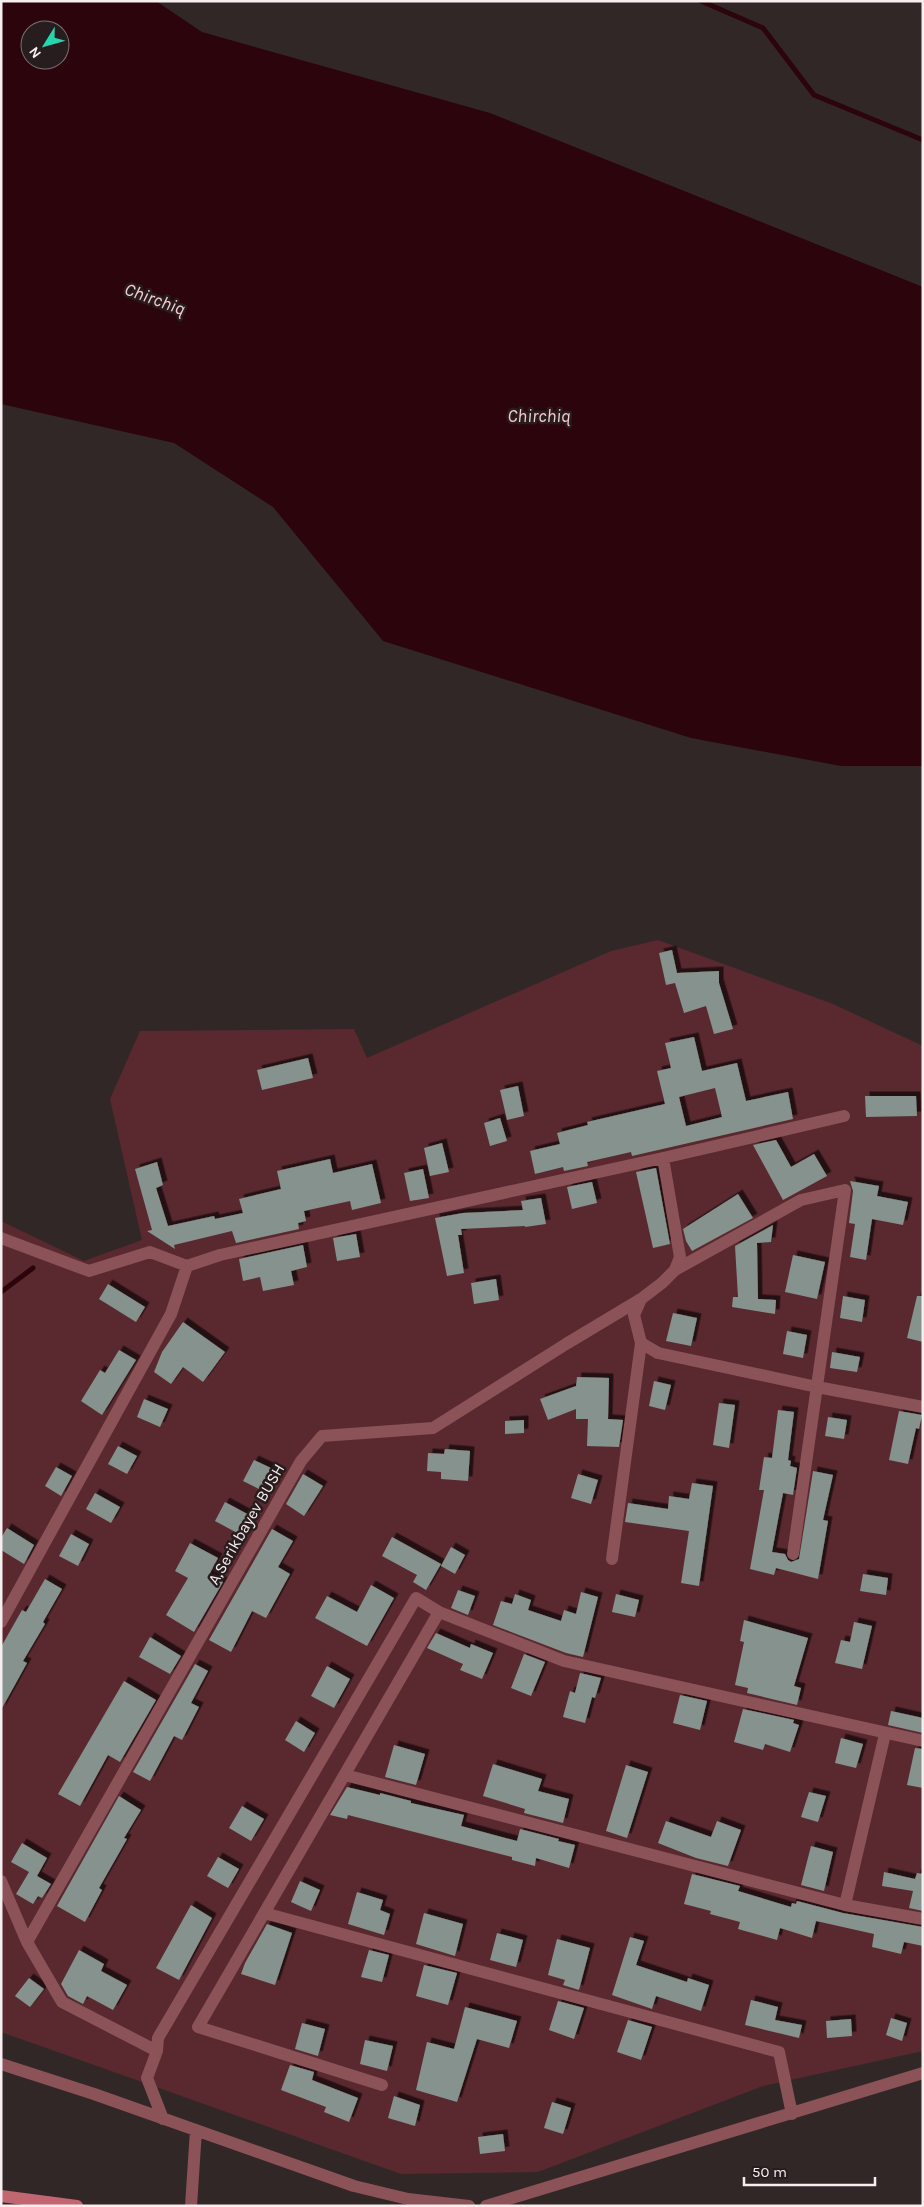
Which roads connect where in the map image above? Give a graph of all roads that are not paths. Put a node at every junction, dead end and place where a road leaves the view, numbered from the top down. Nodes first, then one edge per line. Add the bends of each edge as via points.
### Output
1 (844, 1116) dead end
2 (663, 1158) junction
3 (1, 1238) edge
4 (187, 1266) junction
5 (675, 1270) junction
6 (641, 1299) junction
7 (641, 1343) junction
8 (817, 1387) junction
9 (923, 1407) edge
10 (793, 1554) dead end
11 (612, 1559) dead end
12 (439, 1612) junction
13 (1, 1622) edge
14 (885, 1734) junction
15 (923, 1741) edge
16 (345, 1775) junction
17 (1, 1881) edge
18 (845, 1905) junction
19 (264, 1913) junction
20 (923, 1919) edge
21 (27, 1942) junction
22 (157, 2051) junction
23 (1, 2064) edge
24 (923, 2073) edge
25 (382, 2085) dead end
26 (792, 2114) junction
27 (163, 2119) junction
28 (196, 2130) junction
29 (1, 2196) edge
30 (77, 2206) edge
31 (191, 2206) edge
32 (469, 2206) edge
33 (486, 2206) edge

1 - 2 street
2 - 4 street via 220,1255
2 - 5 street via 680,1257
3 - 4 street via 89,1271 150,1252
4 - 13 street via 171,1314
5 - 6 street, A,Serikbayev BUSH
5 - 8 street, A,Serikbayev BUSH via 801,1200 845,1190
6 - 7 street via 634,1315
6 - 21 street, A,Serikbayev BUSH via 433,1428 322,1436 300,1461
7 - 8 street via 658,1353
7 - 11 street
8 - 9 street
8 - 10 street
12 - 14 street via 564,1661
12 - 16 street
12 - 22 street via 416,1598 158,2038
14 - 15 street
14 - 18 street
16 - 18 street
16 - 19 street
17 - 21 street
18 - 20 street
19 - 25 street via 198,2027
19 - 26 street via 779,2052
21 - 22 street via 62,2002
22 - 27 street via 147,2078
23 - 27 street
24 - 26 street
26 - 33 street
27 - 28 street
28 - 31 street
28 - 32 street via 354,2186 408,2199
29 - 30 main road

